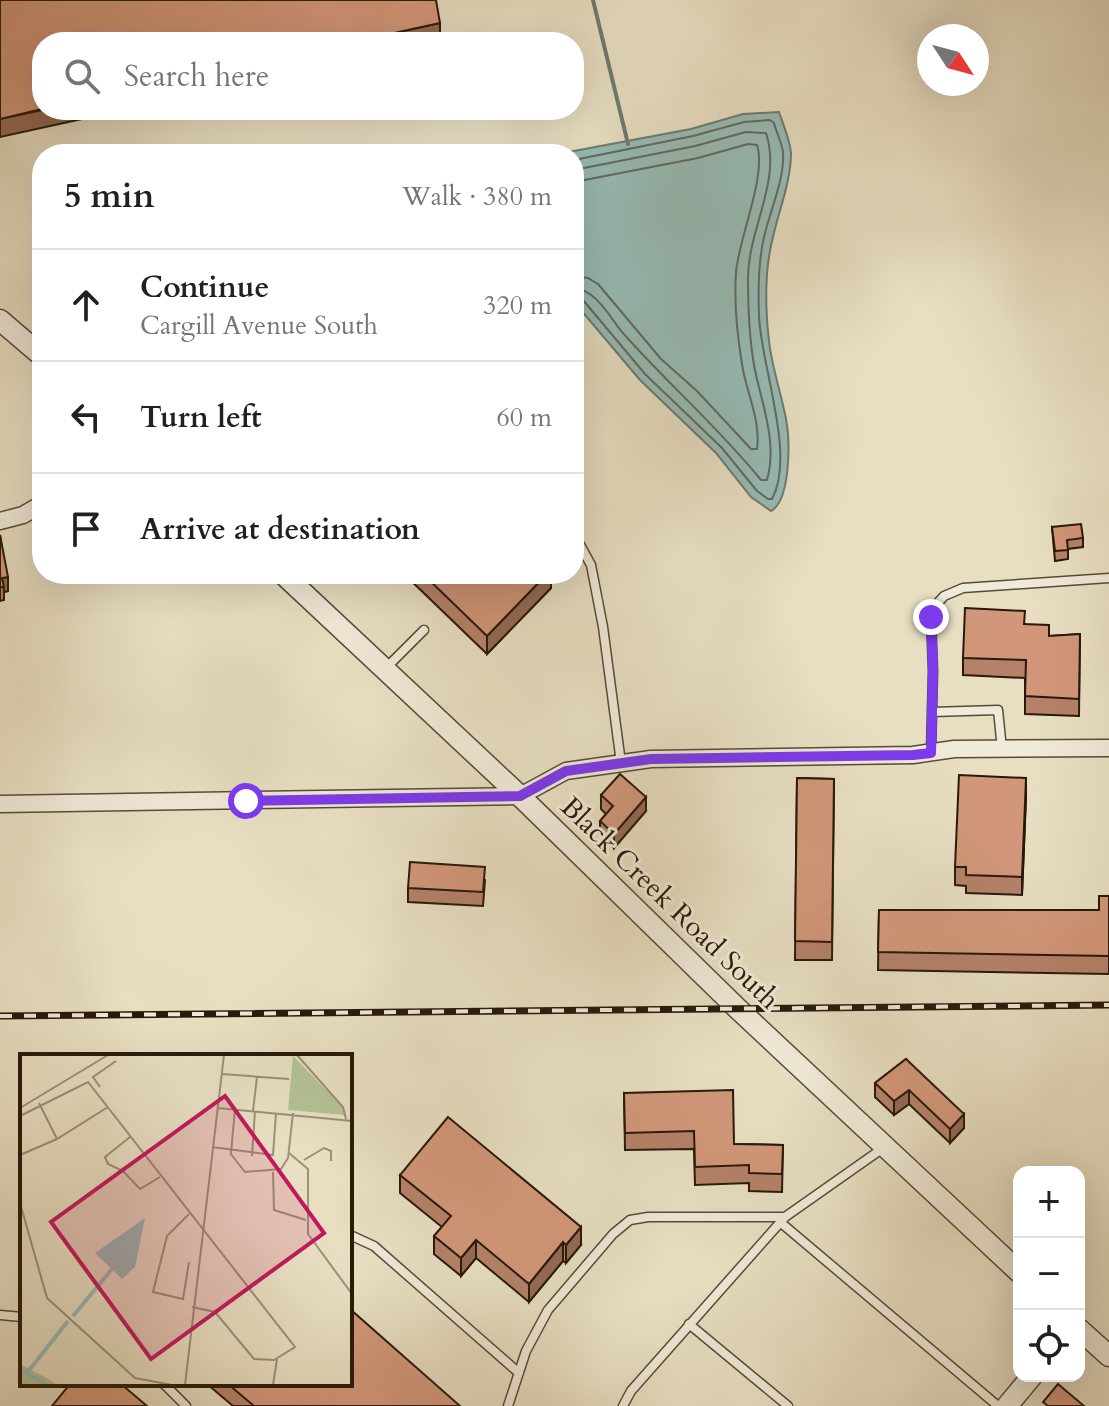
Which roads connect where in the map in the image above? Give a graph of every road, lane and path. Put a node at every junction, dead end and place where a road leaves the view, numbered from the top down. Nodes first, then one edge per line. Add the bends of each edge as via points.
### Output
1 (0, 320) edge
2 (32, 347) edge
3 (32, 510) edge
4 (0, 521) edge
5 (584, 552) edge
6 (1109, 578) edge
7 (294, 584) edge
8 (424, 630) dead end
9 (385, 670) junction
10 (932, 712) junction
11 (1109, 748) edge
12 (1002, 749) junction
13 (931, 753) junction
14 (621, 763) junction
15 (520, 796) junction
16 (0, 804) edge
17 (887, 1146) junction
18 (782, 1220) junction
19 (352, 1236) edge
20 (1013, 1266) edge
21 (0, 1315) edge
22 (20, 1317) edge
23 (689, 1324) junction
24 (1085, 1334) edge
25 (1109, 1356) edge
26 (519, 1373) junction
27 (1027, 1382) edge
28 (166, 1386) edge
29 (186, 1406) edge
30 (508, 1406) edge
31 (623, 1406) edge
32 (788, 1406) edge
33 (998, 1406) edge
34 (1007, 1406) edge

1 - 2 street
3 - 4 street
5 - 14 lane via 603,627
6 - 10 lane via 963,588 944,596 931,617
7 - 9 street, Black Creek Road South
8 - 9 lane
9 - 15 street, Black Creek Road South
10 - 12 lane via 998,710
10 - 13 lane
11 - 12 street
12 - 13 street
13 - 14 street
14 - 15 street via 566,771
15 - 16 street
15 - 17 street, Black Creek Road South
17 - 18 lane
17 - 20 street, Black Creek Road South
18 - 23 lane
18 - 26 lane via 630,1220 548,1310
18 - 33 lane
19 - 26 lane via 374,1246
21 - 22 lane
23 - 31 lane
23 - 32 lane
24 - 25 street
26 - 30 lane
27 - 34 street
28 - 29 lane

